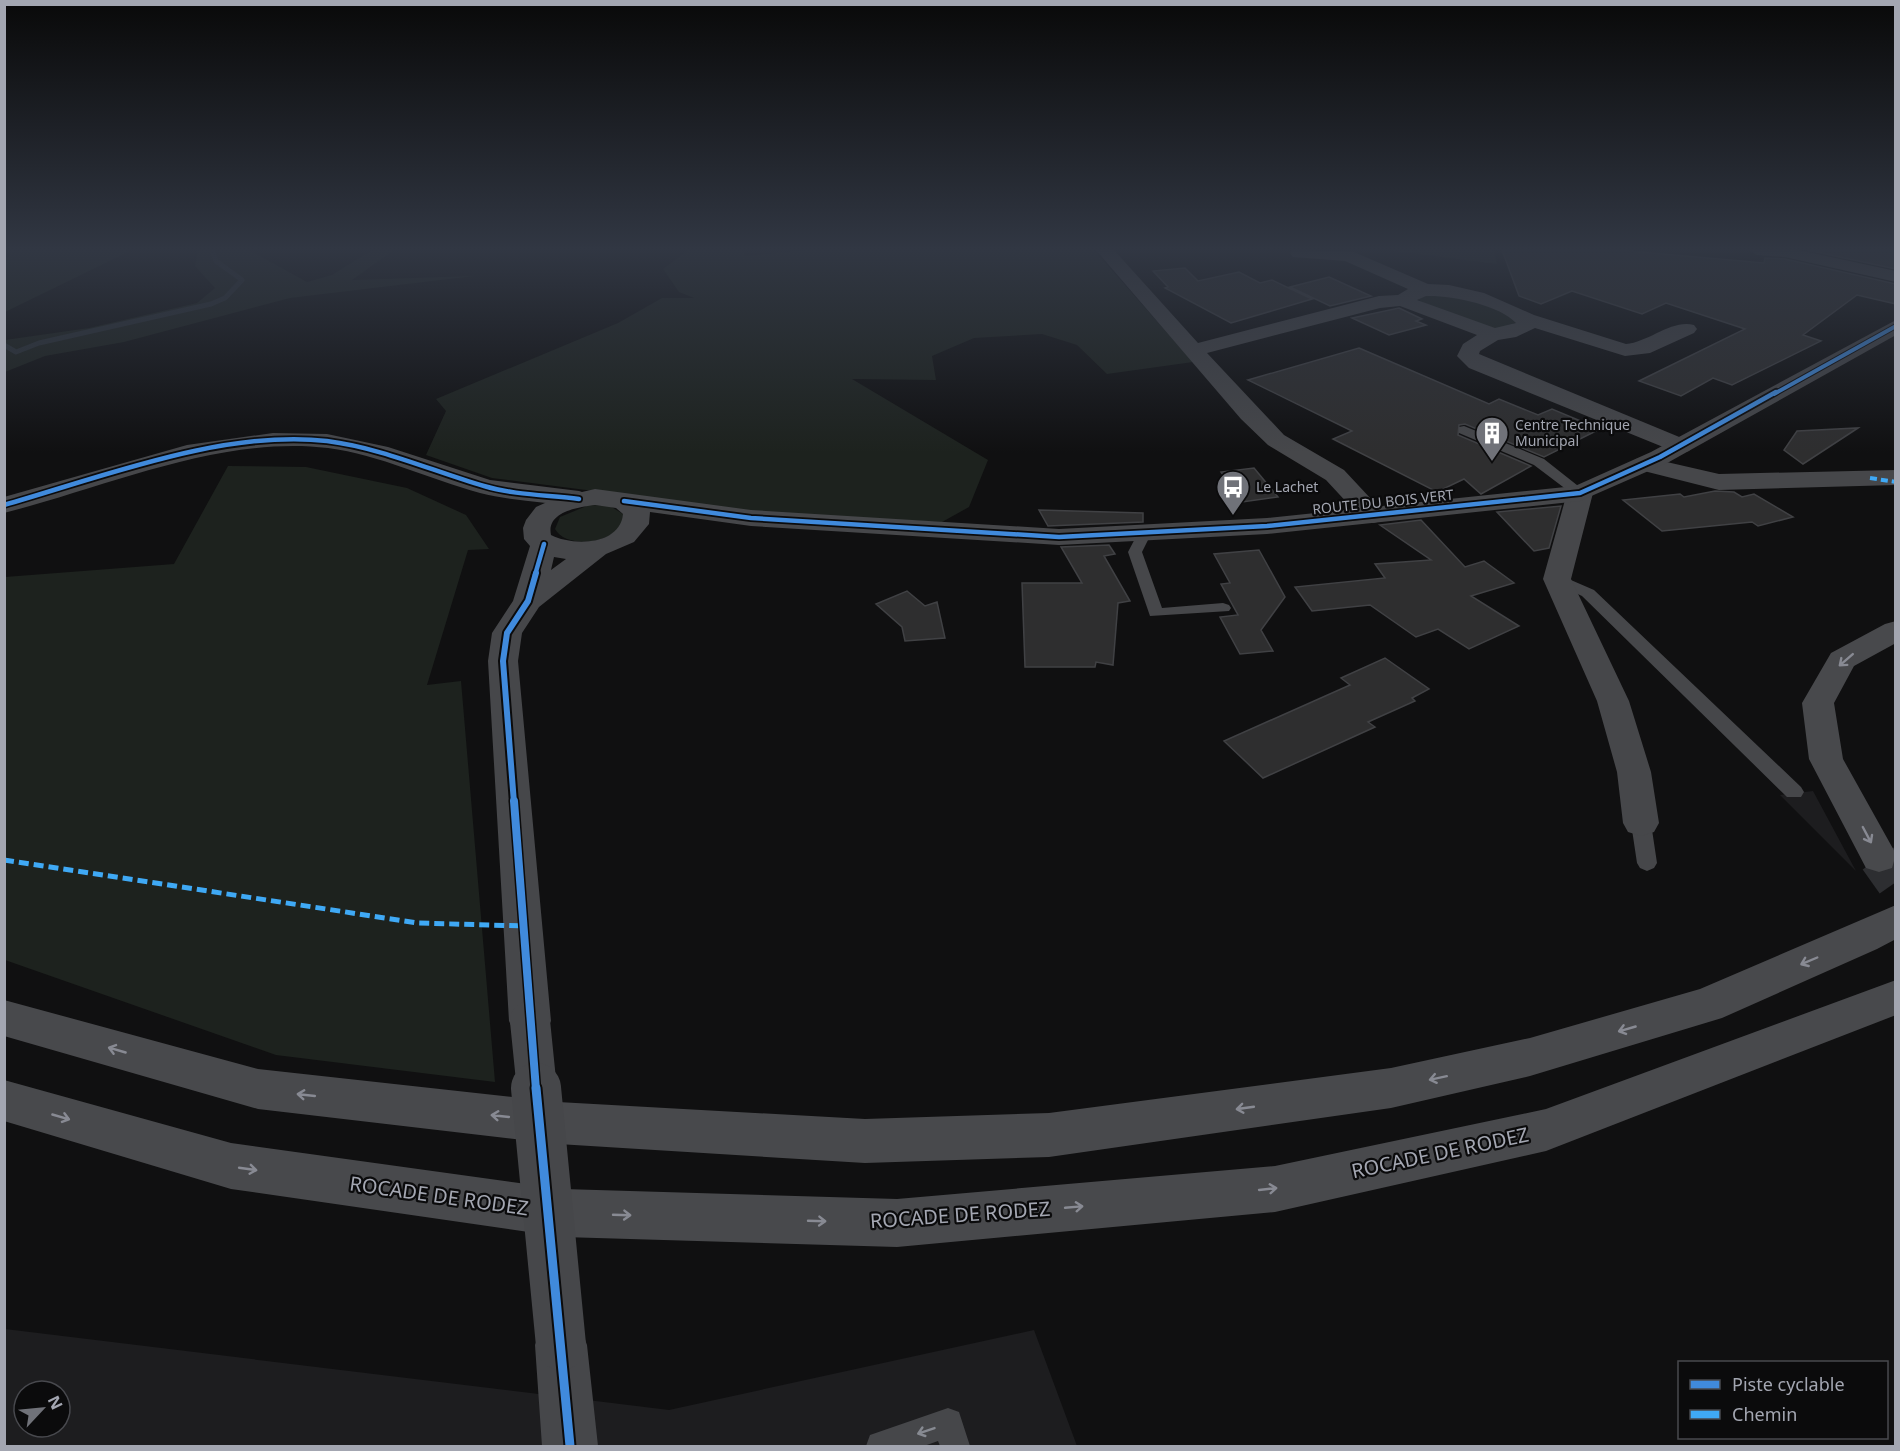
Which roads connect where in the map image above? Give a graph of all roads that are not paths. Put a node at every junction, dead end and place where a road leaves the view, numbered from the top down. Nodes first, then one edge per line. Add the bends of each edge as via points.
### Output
1 (1166, 318) edge
2 (1319, 318) edge
3 (1447, 318) edge
4 (1527, 319) joint
5 (1896, 326) edge
6 (1687, 329) dead end
7 (1493, 334) junction
8 (1195, 350) junction
9 (1464, 430) dead end
10 (1681, 446) junction
11 (1645, 464) junction
12 (1896, 477) edge
13 (488, 487) junction
14 (1580, 493) junction
15 (579, 499) junction
16 (624, 501) junction
17 (4, 505) edge
18 (1373, 515) junction
19 (751, 518) junction
20 (1144, 534) junction
21 (540, 535) junction
22 (608, 544) junction
23 (1557, 579) junction
24 (528, 601) junction
25 (1223, 608) dead end
26 (1896, 630) edge
27 (1794, 792) dead end
28 (1641, 823) joint
29 (1879, 858) tunnel mouth
30 (1647, 863) dead end
31 (1879, 929) edge
32 (1896, 997) edge
33 (4, 1018) edge
34 (4, 1100) edge
35 (570, 1446) edge
36 (881, 1446) edge
37 (955, 1446) edge

1 - 8 street
2 - 8 street
3 - 7 street
4 - 6 street via 1625,350 1643,349
4 - 7 street via 1526,326
5 - 10 street, ROUTE DU BOIS VERT
7 - 10 street via 1470,348 1468,356
8 - 18 street via 1276,440 1335,475
9 - 14 lane via 1539,462
10 - 11 street, ROUTE DU BOIS VERT
11 - 12 street via 1719,482
11 - 14 street, ROUTE DU BOIS VERT
13 - 15 street
13 - 17 street via 379,452 327,441 273,440 167,457
13 - 21 street via 513,503
14 - 18 street, ROUTE DU BOIS VERT
14 - 23 street
15 - 16 street via 603,497
15 - 21 street via 551,509
16 - 19 street
16 - 22 street via 634,506 639,514 638,523
18 - 20 street, ROUTE DU BOIS VERT
19 - 20 street, ROUTE DU BOIS VERT via 1059,537
19 - 22 street via 671,529
20 - 25 lane via 1135,552 1156,613
21 - 22 street via 567,550
21 - 24 street
22 - 24 street
23 - 27 lane via 1588,593
23 - 28 street via 1613,701 1634,772
24 - 35 street, bridge via 507,633 502,661 530,1021
26 -> 29 highway via 1842,660 1818,703 1826,759
28 - 30 lane
31 -> 33 highway via 1707,1005 1530,1057 1391,1088 1049,1135 866,1141 512,1118 258,1089
34 -> 32 highway, ROCADE DE RODEZ via 231,1166 563,1213 897,1223 1275,1189 1546,1130
37 -> 36 lane via 948,1423

